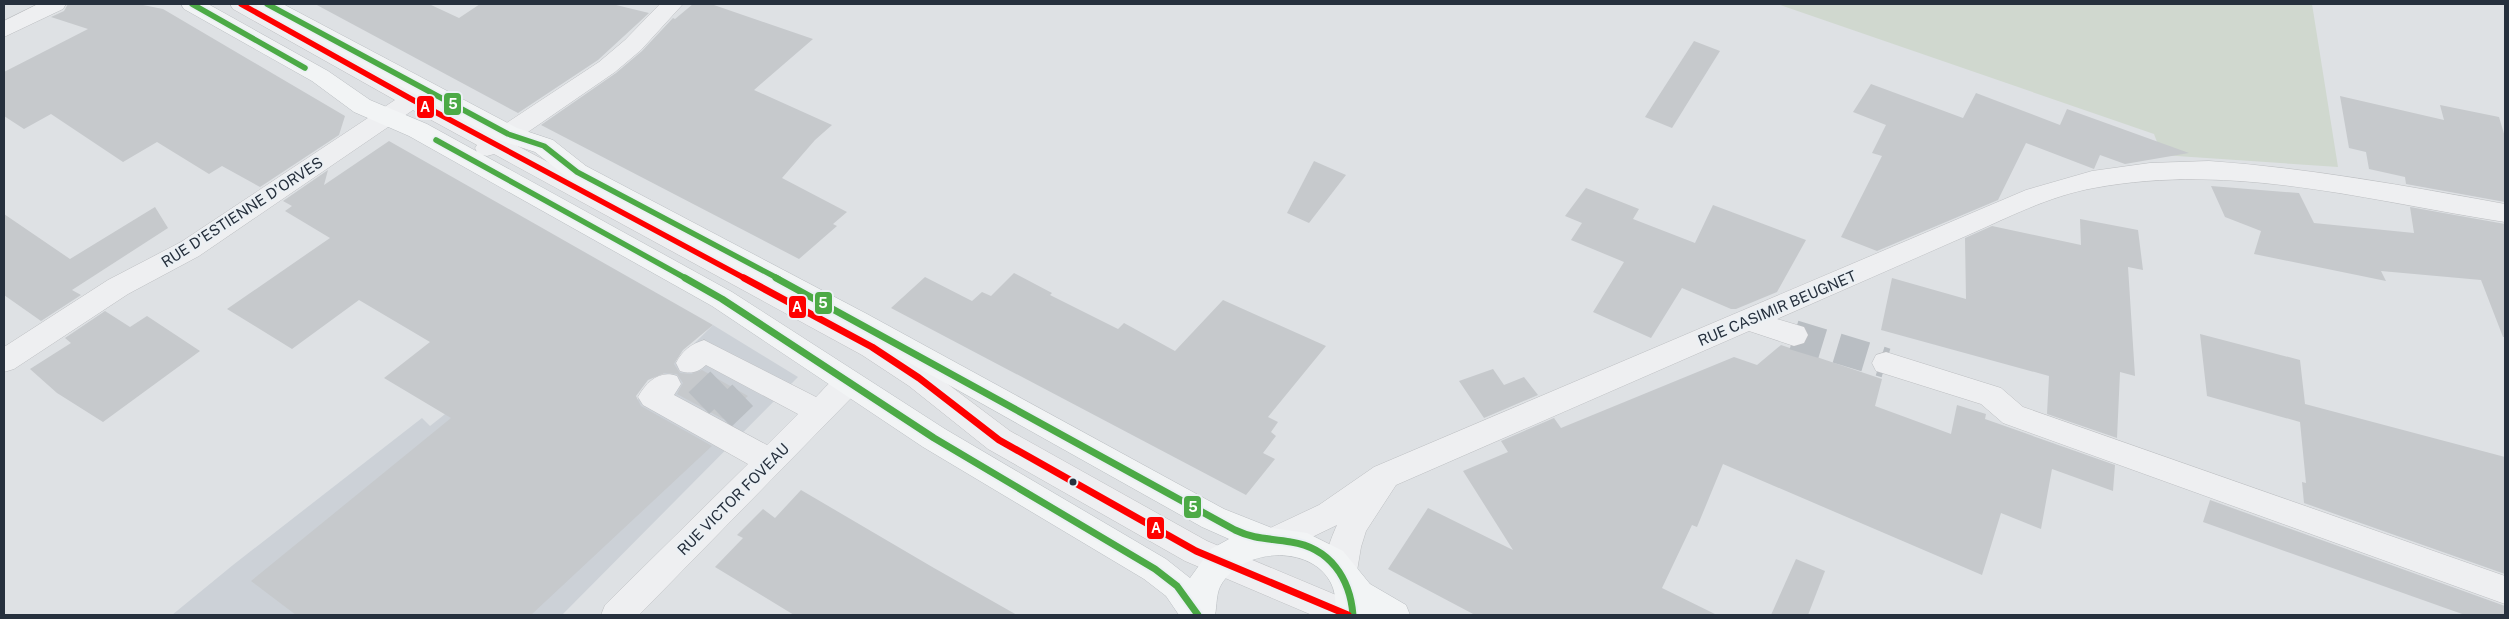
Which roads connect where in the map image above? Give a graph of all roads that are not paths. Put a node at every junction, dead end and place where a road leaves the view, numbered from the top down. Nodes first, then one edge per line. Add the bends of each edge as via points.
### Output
1 (55, 4) edge
2 (192, 4) edge
3 (218, 4) edge
4 (241, 4) edge
5 (267, 4) edge
6 (672, 4) edge
7 (4, 30) edge
8 (406, 104) junction
9 (488, 147) junction
10 (2505, 213) edge
11 (1748, 320) junction
12 (1794, 335) tunnel mouth
13 (4, 361) edge
14 (690, 363) dead end
15 (1886, 364) tunnel mouth
16 (848, 383) junction
17 (667, 384) dead end
18 (819, 412) junction
19 (770, 462) junction
20 (1398, 472) junction
21 (1272, 540) junction
22 (1215, 567) junction
23 (1344, 577) junction
24 (2505, 590) edge
25 (617, 615) edge
26 (1199, 615) edge
27 (1311, 615) edge
28 (1348, 615) edge
29 (1353, 615) edge
30 (1394, 615) edge

1 - 7 street
2 - 8 main road via 320,76 362,106
3 - 8 street
4 - 8 street
5 - 8 main road
6 - 9 street via 633,45 606,67
8 - 9 street
8 - 13 street, RUE D'ESTIENNE D'ORVES via 190,249 118,287
9 - 16 main road
9 - 21 main road via 544,146 577,172 857,321 1206,514
9 - 22 street via 872,347 926,383 998,440 1176,540
10 - 11 street, RUE CASIMIR BEUGNET via 2291,176 2163,170 2092,179 2049,190
11 - 12 street
11 - 20 street, RUE CASIMIR BEUGNET
14 - 18 street via 704,350 740,381
15 - 24 street via 1991,396 2013,415
16 - 18 street, RUE VICTOR FOVEAU
16 - 26 main road via 981,467 1155,569 1177,586
17 - 19 street via 653,397 704,415
18 - 19 street, RUE VICTOR FOVEAU
19 - 25 street, RUE VICTOR FOVEAU
20 - 21 street, RUE CASIMIR BEUGNET via 1375,482 1330,514
20 - 23 street, RUE CASIMIR BEUGNET via 1379,488 1345,540
21 - 22 main road via 1236,549
21 - 23 main road via 1308,546 1326,556
22 - 26 main road via 1202,589
22 - 27 street
22 - 28 street
23 - 29 main road via 1353,600
23 - 30 main road via 1359,594

